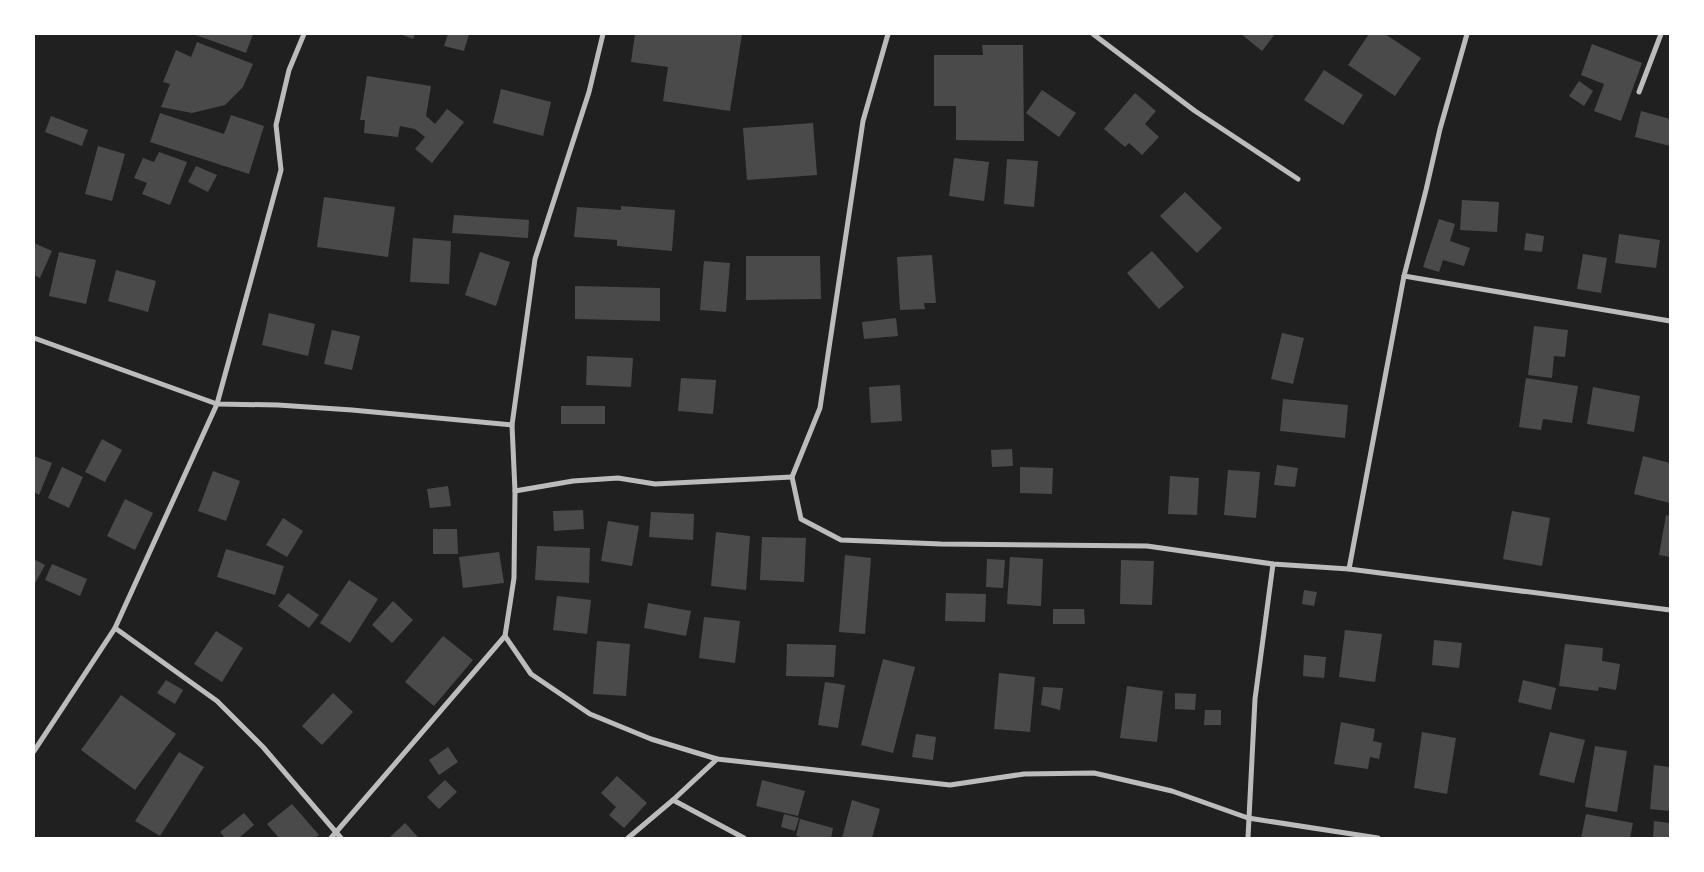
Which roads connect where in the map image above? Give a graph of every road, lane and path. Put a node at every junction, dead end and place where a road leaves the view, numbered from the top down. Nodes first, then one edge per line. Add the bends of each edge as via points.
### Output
1 (304, 34) edge
2 (603, 34) edge
3 (888, 34) edge
4 (1093, 34) edge
5 (1467, 34) edge
6 (1661, 34) edge
7 (1639, 92) dead end
8 (1298, 179) dead end
9 (1404, 276) junction
10 (1670, 321) edge
11 (34, 338) edge
12 (217, 404) junction
13 (512, 425) junction
14 (792, 477) junction
15 (515, 491) junction
16 (1273, 564) junction
17 (1348, 569) junction
18 (1670, 610) edge
19 (115, 628) junction
20 (505, 636) junction
21 (34, 751) edge
22 (717, 759) junction
23 (673, 800) junction
24 (1248, 818) junction
25 (335, 833) junction
26 (331, 838) edge
27 (341, 838) edge
28 (628, 838) edge
29 (744, 838) edge
30 (1248, 838) edge
31 (1378, 838) edge

1 - 12 street via 289,70 276,125 281,170
2 - 13 street via 589,92 536,259
3 - 14 street via 863,121 820,408
4 - 8 street via 1195,111
5 - 9 street
6 - 7 street
9 - 10 street
9 - 17 street
11 - 12 street
12 - 13 street via 352,410
12 - 19 street
13 - 15 street
14 - 15 street via 655,484 618,478 573,481
14 - 16 street via 801,519 842,540 1147,546
15 - 20 street via 514,578
16 - 17 street
16 - 24 street via 1255,699
17 - 18 street
19 - 21 street
19 - 25 street via 217,702 263,747
20 - 22 street via 531,674 590,714 651,739
20 - 25 street
22 - 23 street
22 - 24 street via 950,786 1024,774 1094,773 1172,791
23 - 28 street
23 - 29 street
24 - 30 street
24 - 31 street
25 - 26 street
25 - 27 street

